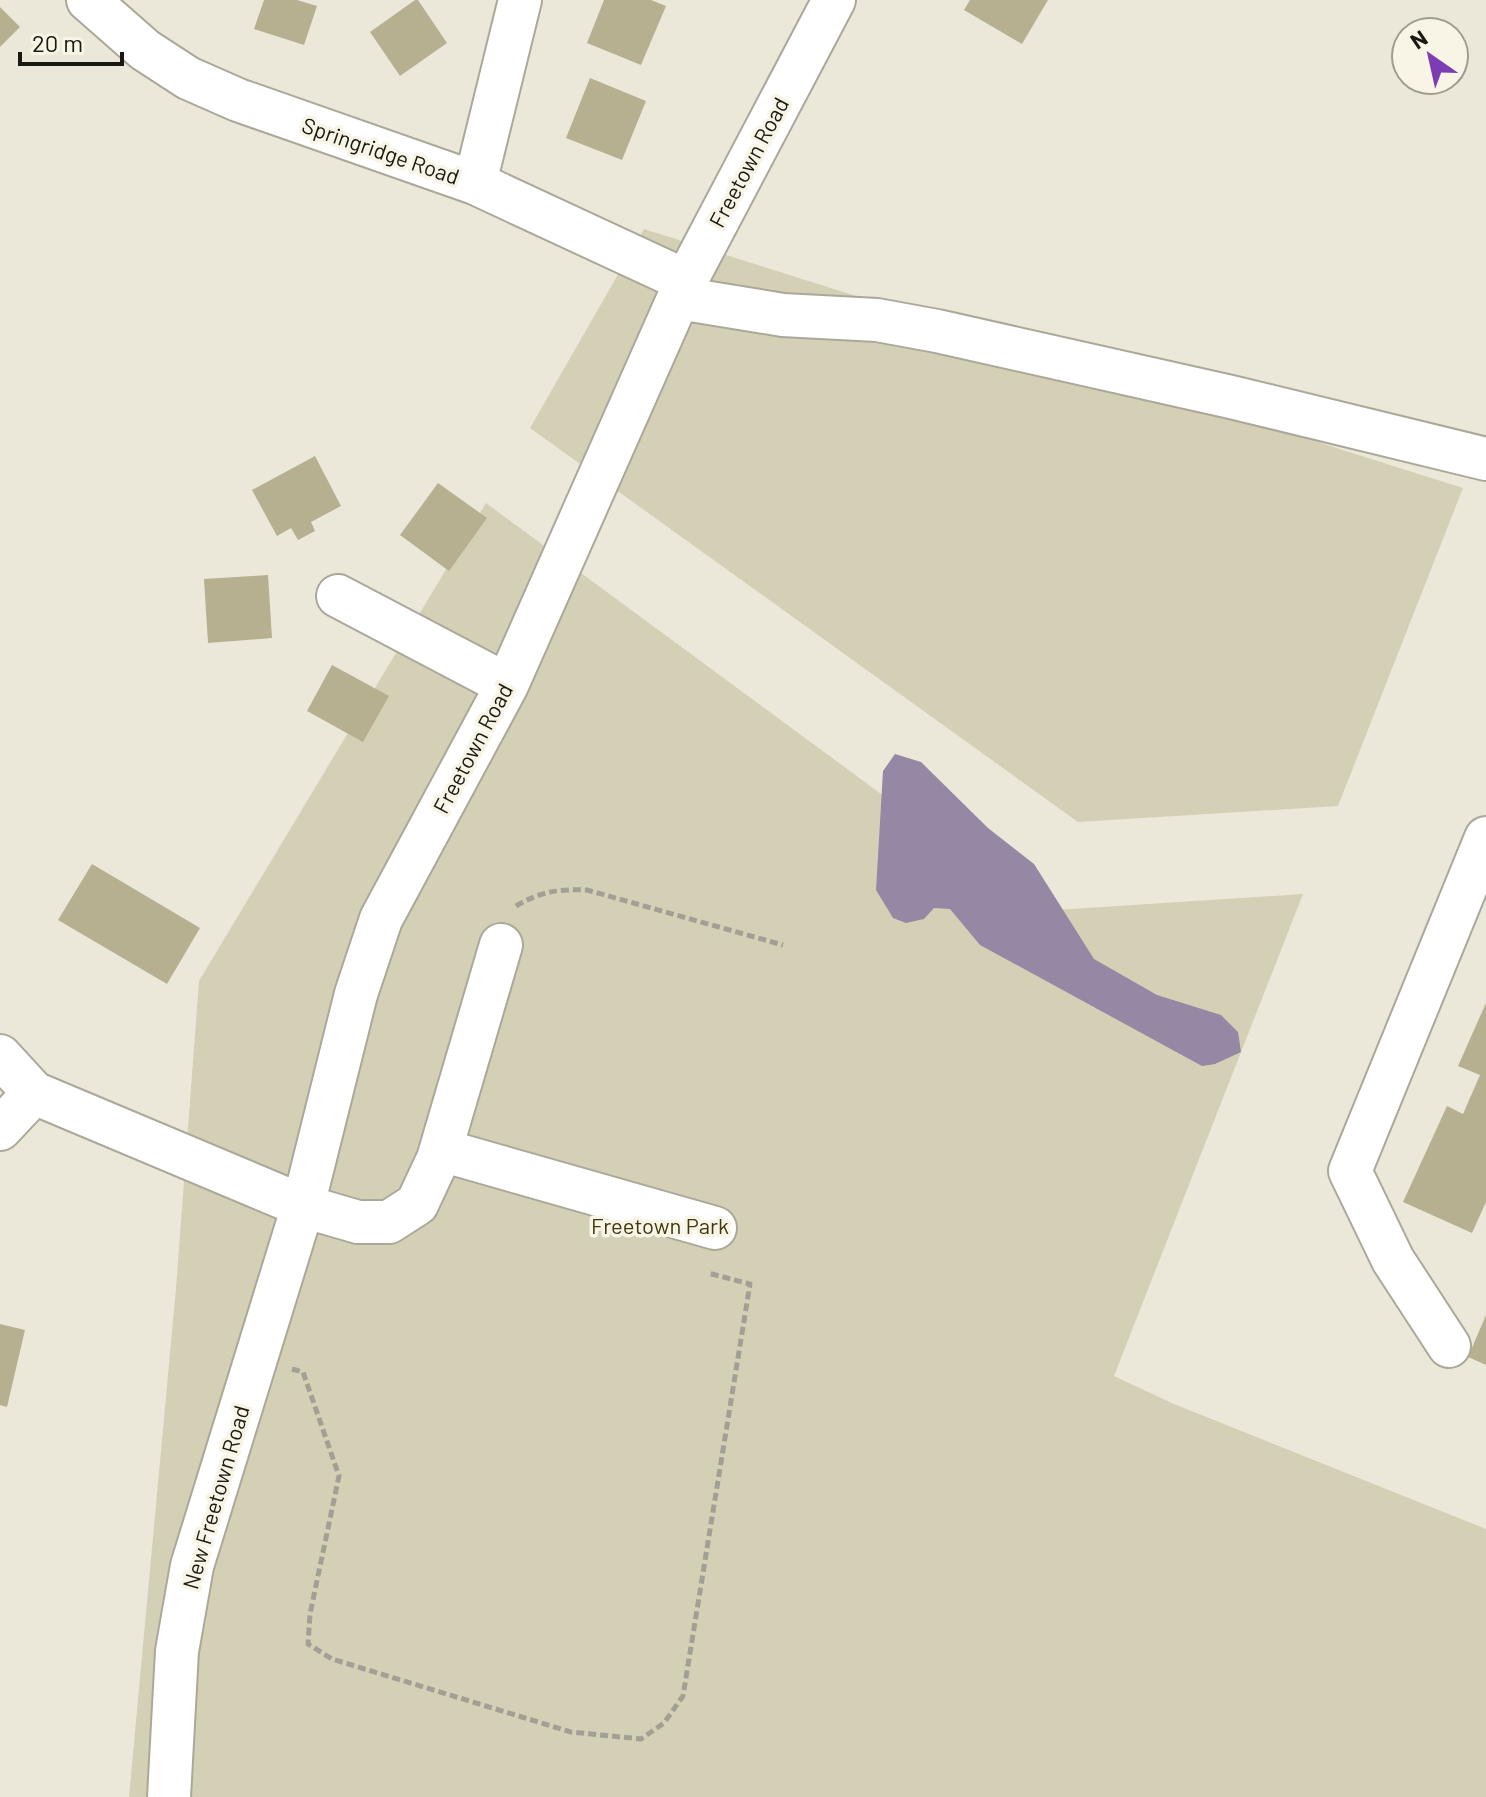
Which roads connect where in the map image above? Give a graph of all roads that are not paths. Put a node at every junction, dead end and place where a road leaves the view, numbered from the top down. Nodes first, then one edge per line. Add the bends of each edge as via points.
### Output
1 (88, 0) edge
2 (520, 0) edge
3 (834, 0) edge
4 (475, 183) junction
5 (683, 290) junction
6 (1486, 459) edge
7 (338, 596) dead end
8 (507, 685) junction
9 (1482, 858) edge
10 (501, 945) dead end
11 (0, 1056) edge
12 (34, 1093) junction
13 (0, 1129) edge
14 (441, 1150) junction
15 (303, 1206) junction
16 (715, 1228) dead end
17 (1449, 1346) dead end
18 (169, 1797) edge

1 - 4 street, Springridge Road via 145,50 188,78
2 - 4 street
3 - 5 street, Freetown Road
4 - 5 street, Springridge Road
5 - 6 street, Springridge Road via 783,315 877,320 937,331
5 - 8 street, Freetown Road
7 - 8 street
8 - 15 street, Freetown Road via 381,919 356,994
9 - 17 street via 1350,1171 1393,1260
10 - 14 street
11 - 12 street
12 - 13 street
12 - 15 street
14 - 15 street via 417,1204 389,1222 358,1222
14 - 16 street
15 - 18 street, New Freetown Road via 192,1566 177,1651

